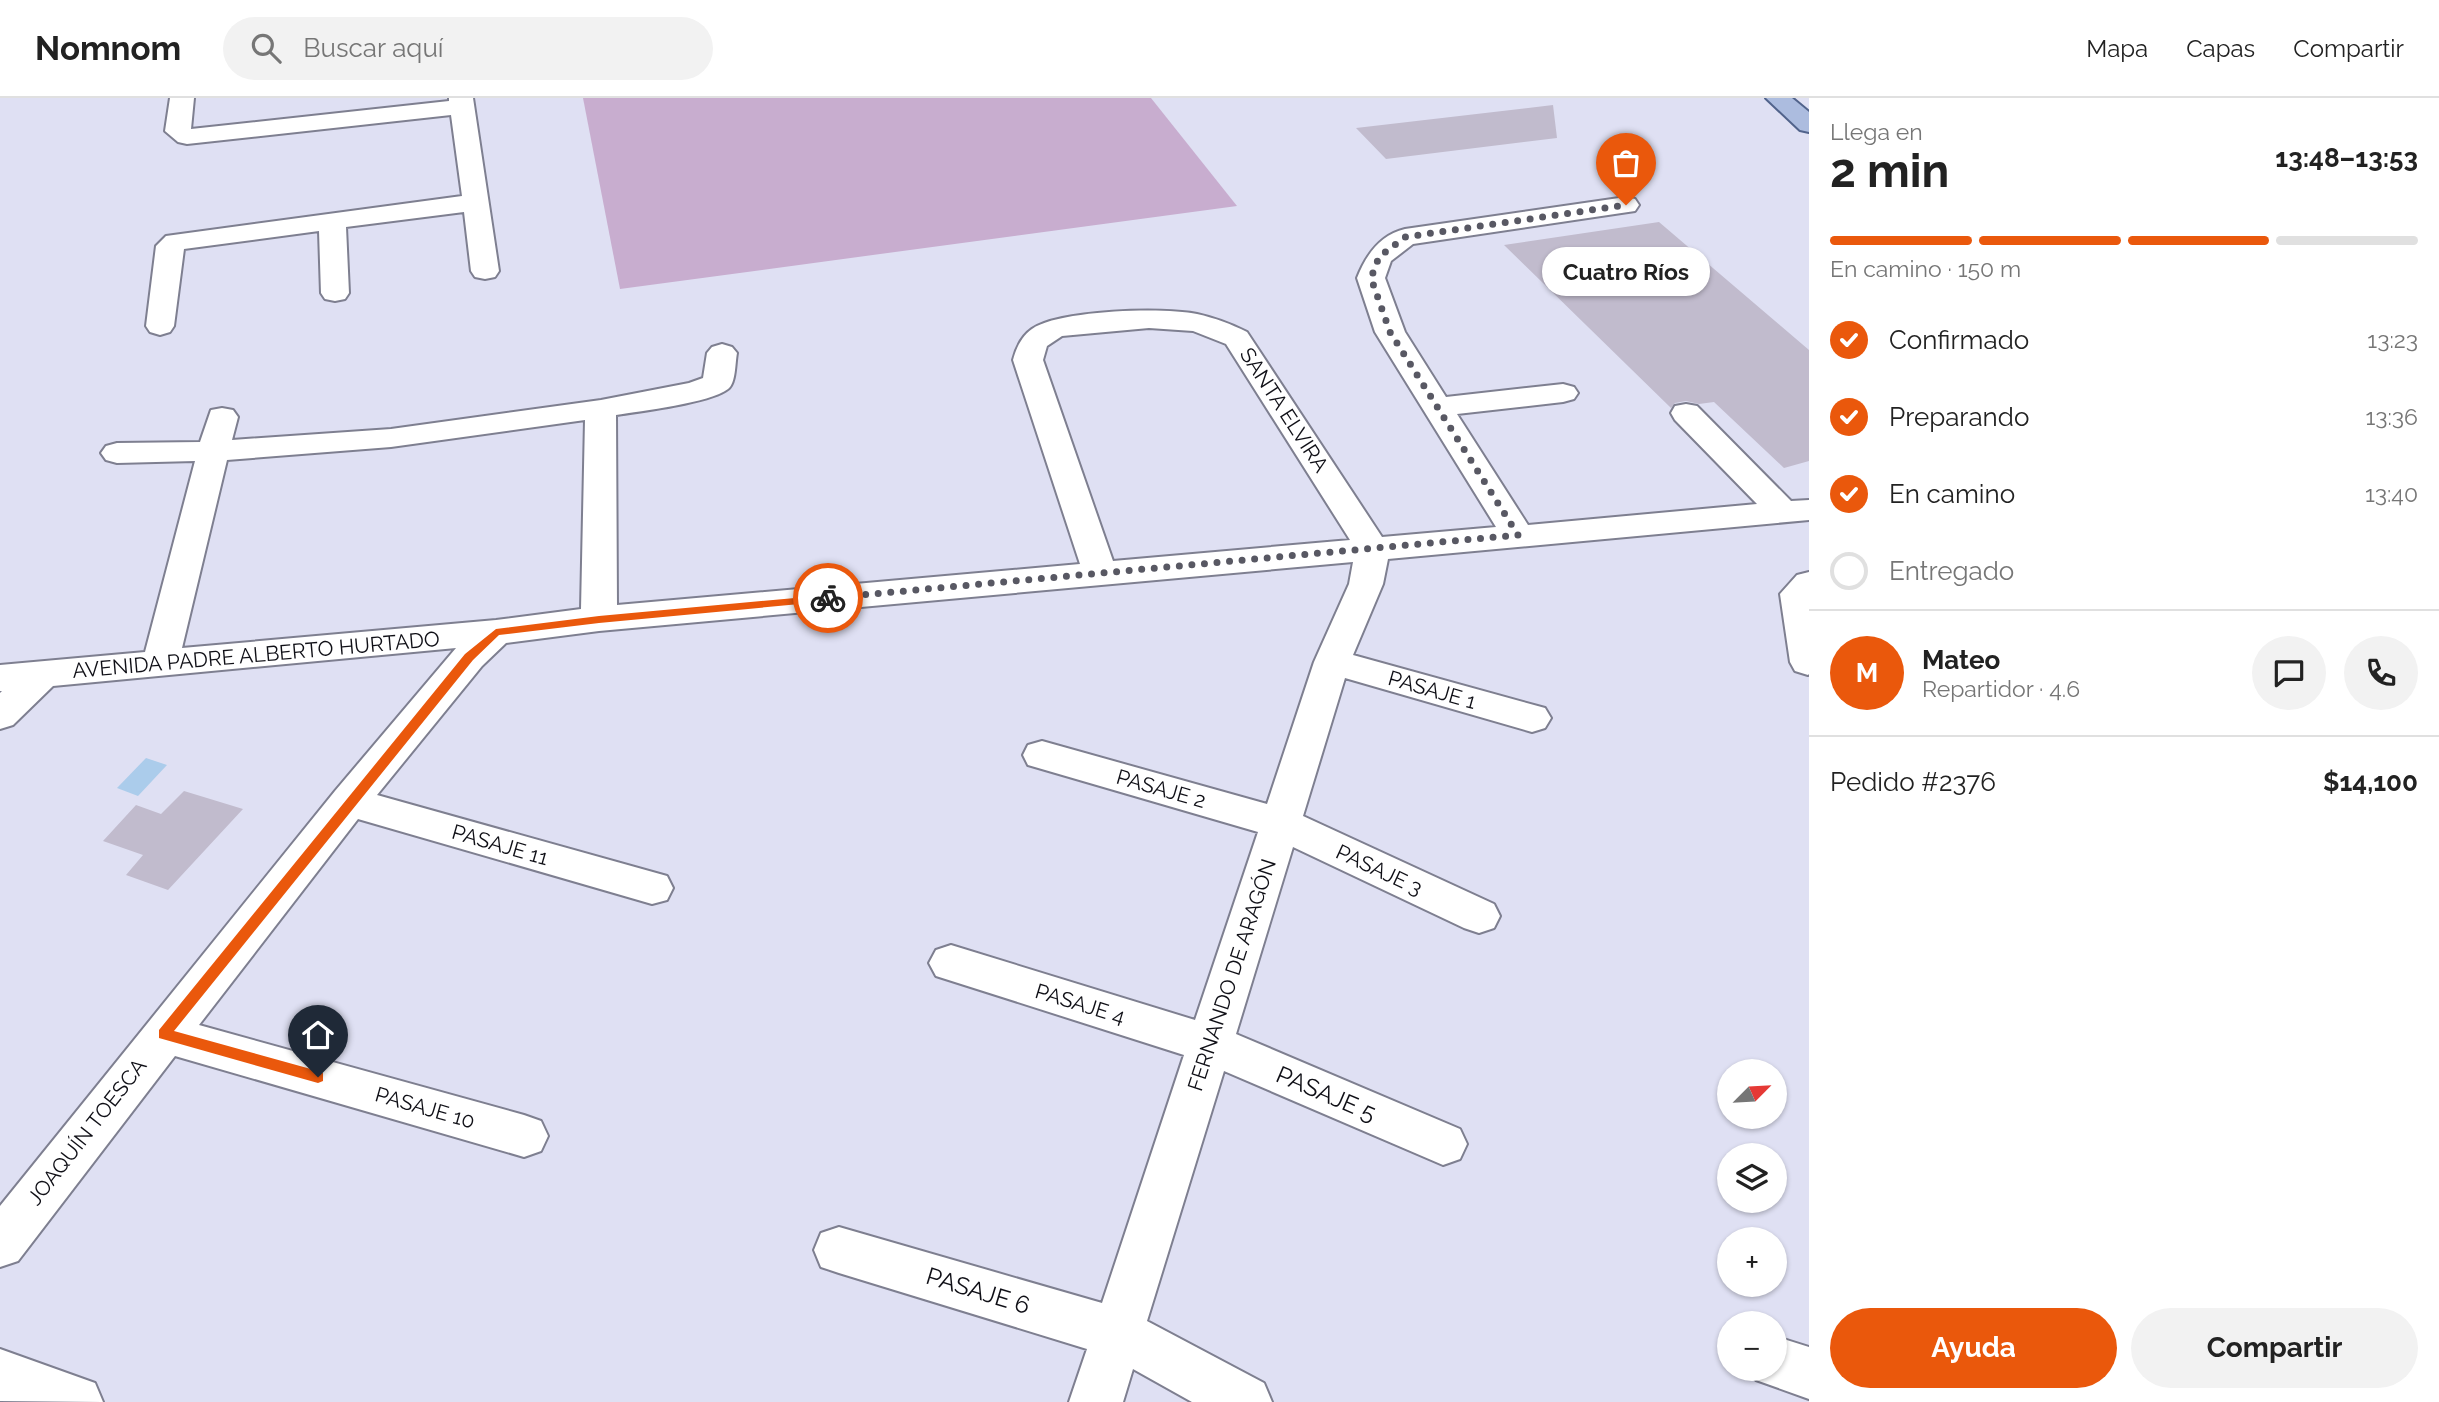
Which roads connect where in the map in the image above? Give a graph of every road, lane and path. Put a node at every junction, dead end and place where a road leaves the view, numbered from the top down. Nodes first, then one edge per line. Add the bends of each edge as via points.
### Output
1 (182, 98) edge
2 (1779, 98) edge
3 (461, 102) edge
4 (333, 110) edge
5 (1809, 114) edge
6 (1809, 125) edge
7 (476, 202) junction
8 (1626, 205) dead end
9 (332, 220) junction
10 (485, 271) dead end
11 (335, 293) dead end
12 (160, 326) dead end
13 (722, 353) dead end
14 (1563, 393) dead end
15 (1438, 407) junction
16 (601, 409) junction
17 (1699, 412) dead end
18 (222, 417) dead end
19 (213, 451) junction
20 (117, 453) dead end
21 (1809, 482) edge
22 (1802, 506) edge
23 (1518, 535) junction
24 (1373, 550) junction
25 (1100, 574) junction
26 (1809, 583) edge
27 (599, 619) junction
28 (496, 632) junction
29 (1332, 662) junction
30 (1808, 662) edge
31 (160, 664) junction
32 (42, 675) junction
33 (0, 678) edge
34 (0, 715) edge
35 (1532, 718) dead end
36 (1042, 755) dead end
37 (349, 802) junction
38 (1280, 823) junction
39 (652, 888) dead end
40 (1479, 916) dead end
41 (951, 963) dead end
42 (164, 1034) junction
43 (1210, 1044) junction
44 (524, 1136) dead end
45 (1443, 1144) dead end
46 (0, 1244) edge
47 (839, 1250) dead end
48 (1118, 1333) junction
49 (1787, 1366) edge
50 (1809, 1373) edge
51 (0, 1375) edge
52 (76, 1402) edge
53 (1096, 1402) edge
54 (1244, 1402) edge

1 - 4 street via 177,131 187,137
2 - 5 main road
2 - 6 main road
3 - 4 street
3 - 7 street
7 - 9 street
7 - 10 street
8 - 15 street via 1405,237 1379,257 1371,278 1390,332
9 - 11 street
9 - 12 street via 176,242 170,246
13 - 16 street via 717,383
14 - 15 street
15 - 23 street
16 - 19 street via 391,438
16 - 27 street
17 - 22 street
18 - 19 street
19 - 20 street
19 - 31 street
21 - 22 street via 1803,489
22 - 23 street, AVENIDA PADRE ALBERTO HURTADO
23 - 24 street, AVENIDA PADRE ALBERTO HURTADO
24 - 25 street, AVENIDA PADRE ALBERTO HURTADO
24 - 25 street, SANTA ELVIRA via 1237,338 1204,322 1175,320 1056,328 1030,347 1028,360
24 - 29 street, FERNANDO DE ARAGÓN via 1366,584
25 - 27 street, AVENIDA PADRE ALBERTO HURTADO
26 - 30 street via 1797,594
27 - 28 street, AVENIDA PADRE ALBERTO HURTADO
28 - 31 street, AVENIDA PADRE ALBERTO HURTADO
28 - 37 street, JOAQUÍN TOESCA via 469,657
29 - 35 street, PASAJE 1
29 - 38 street, FERNANDO DE ARAGÓN
31 - 32 street, AVENIDA PADRE ALBERTO HURTADO
32 - 33 street, AVENIDA PADRE ALBERTO HURTADO
32 - 34 street
36 - 38 street, PASAJE 2
37 - 39 street, PASAJE 11
37 - 42 street, JOAQUÍN TOESCA
38 - 40 street, PASAJE 3
38 - 43 street, FERNANDO DE ARAGÓN
41 - 43 street, PASAJE 4
42 - 44 street, PASAJE 10
42 - 46 street, JOAQUÍN TOESCA
43 - 45 street, PASAJE 5
43 - 48 street, FERNANDO DE ARAGÓN
47 - 48 street, PASAJE 6
48 - 53 street, FERNANDO DE ARAGÓN
48 - 54 street, PASAJE 6
49 - 50 street
51 - 52 street

